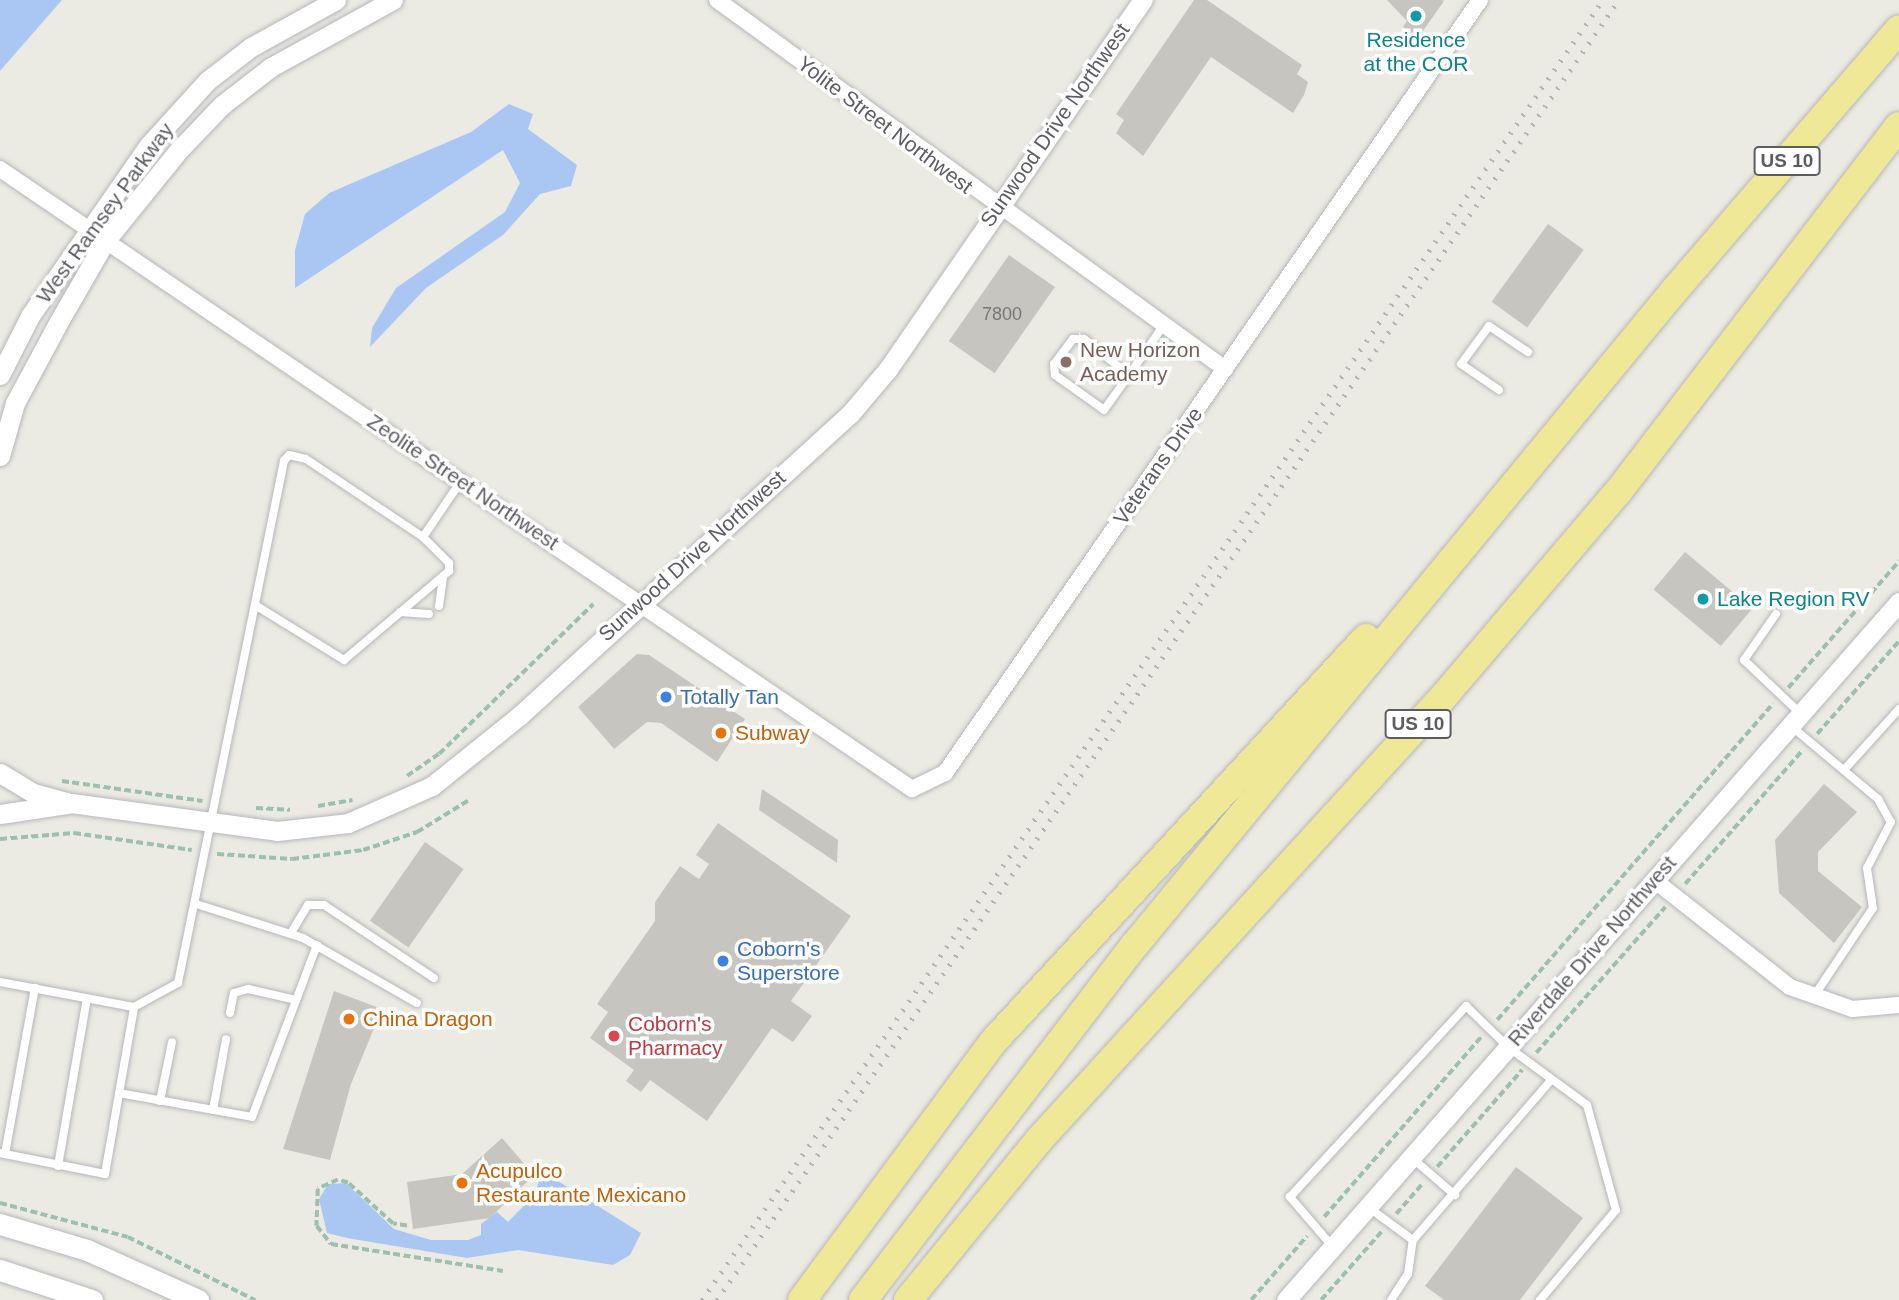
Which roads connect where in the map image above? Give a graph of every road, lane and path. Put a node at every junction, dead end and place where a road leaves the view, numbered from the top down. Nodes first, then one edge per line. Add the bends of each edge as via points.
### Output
1 (336, 0) edge
2 (393, 0) edge
3 (717, 0) edge
4 (1143, 0) edge
5 (1480, 0) edge
6 (1899, 29) edge
7 (1899, 126) edge
8 (0, 169) edge
9 (996, 208) junction
10 (88, 230) junction
11 (106, 240) junction
12 (1163, 326) junction
13 (1528, 352) dead end
14 (1225, 369) junction
15 (0, 374) edge
16 (1129, 374) junction
17 (1499, 390) dead end
18 (0, 456) edge
19 (461, 481) junction
20 (423, 537) junction
21 (1451, 561) junction
22 (1899, 561) edge
23 (443, 576) junction
24 (1899, 602) edge
25 (639, 603) junction
26 (593, 604) dead end
27 (255, 605) junction
28 (439, 606) dead end
29 (400, 612) junction
30 (429, 614) dead end
31 (1776, 614) dead end
32 (1899, 641) edge
33 (1781, 695) junction
34 (1899, 709) edge
35 (1796, 720) junction
36 (1810, 742) junction
37 (1844, 771) junction
38 (0, 773) edge
39 (58, 780) dead end
40 (394, 782) dead end
41 (926, 787) joint
42 (360, 799) dead end
43 (71, 803) junction
44 (215, 803) junction
45 (250, 807) dead end
46 (308, 808) dead end
47 (295, 810) dead end
48 (9, 821) edge
49 (212, 823) junction
50 (1654, 880) junction
51 (1684, 886) dead end
52 (196, 904) junction
53 (1666, 906) dead end
54 (290, 933) junction
55 (317, 945) junction
56 (433, 978) dead end
57 (0, 982) edge
58 (35, 988) junction
59 (87, 998) junction
60 (1812, 999) junction
61 (296, 1000) junction
62 (417, 1003) dead end
63 (1899, 1005) edge
64 (134, 1007) junction
65 (230, 1013) dead end
66 (1489, 1029) junction
67 (226, 1039) dead end
68 (172, 1042) dead end
69 (1125, 1045) junction
70 (1508, 1047) junction
71 (1528, 1063) junction
72 (1551, 1080) junction
73 (119, 1093) junction
74 (160, 1101) junction
75 (213, 1110) junction
76 (2, 1153) edge
77 (1411, 1157) junction
78 (58, 1166) junction
79 (1431, 1174) junction
80 (1455, 1195) junction
81 (0, 1203) edge
82 (1368, 1207) junction
83 (0, 1224) edge
84 (407, 1226) dead end
85 (1386, 1226) junction
86 (1315, 1227) junction
87 (1413, 1240) junction
88 (1333, 1247) junction
89 (0, 1270) edge
90 (503, 1271) dead end
91 (92, 1300) edge
92 (198, 1300) edge
93 (255, 1300) edge
94 (802, 1300) edge
95 (863, 1300) edge
96 (908, 1300) edge
97 (926, 1300) edge
98 (1251, 1300) edge
99 (1286, 1300) edge
100 (1321, 1300) edge
101 (1391, 1300) edge
102 (1540, 1300) edge

1 - 10 street, West Ramsey Parkway via 251,47 207,81 149,145
2 - 11 street, West Ramsey Parkway via 271,67 222,104
3 - 9 street, Yolite Street Northwest
4 - 9 street, Sunwood Drive Northwest
5 - 14 street, Veterans Drive
6 - 21 highway, US 10
7 - 69 highway, US 10 via 1618,492 1445,695
8 - 10 street, Zeolite Street Northwest
9 - 12 street, Yolite Street Northwest
9 - 25 street, Sunwood Drive Northwest via 888,369 850,414
10 - 11 street, Zeolite Street Northwest
10 - 15 street, West Ramsey Parkway via 30,316
11 - 18 street, West Ramsey Parkway via 15,403
11 - 19 street, Zeolite Street Northwest
12 - 14 street, Yolite Street Northwest
12 - 16 lane
13 - 17 lane via 1489,326 1461,364
14 - 41 street, Veterans Drive via 945,773
16 - 16 lane via 1084,339 1073,339 1054,364 1055,375 1104,410
19 - 20 lane
19 - 25 street, Zeolite Street Northwest
20 - 23 lane via 449,563
20 - 27 lane via 306,459 289,455
21 - 94 highway via 1328,677 1072,952 912,1143
21 - 95 highway, US 10 via 1133,946
22 - 33 path
23 - 28 lane
23 - 29 lane
24 - 35 street, Riverdale Drive Northwest
25 - 41 street, Zeolite Street Northwest via 894,781
25 - 49 street, Sunwood Drive Northwest via 461,767 414,797 348,823 305,830
26 - 40 path via 439,754
27 - 29 lane via 344,660
27 - 44 lane
29 - 30 lane
31 - 33 lane via 1744,660
32 - 36 path
33 - 35 lane
33 - 66 path
34 - 37 lane
35 - 36 lane
35 - 50 street, Riverdale Drive Northwest
36 - 37 lane
36 - 51 path
37 - 60 lane via 1878,799 1891,822 1867,868 1873,908
38 - 43 street, Sunwood Drive Northwest via 33,793
39 - 44 path
42 - 46 path
43 - 48 street
43 - 49 street, Sunwood Drive Northwest
44 - 49 lane
45 - 47 path
49 - 52 lane
50 - 60 street via 1772,977
50 - 70 street, Riverdale Drive Northwest
52 - 54 lane
52 - 64 lane via 178,983
53 - 71 path
54 - 55 lane
54 - 56 lane via 308,905 324,905
55 - 61 lane
55 - 62 lane
57 - 58 lane
58 - 59 lane
58 - 76 lane
59 - 64 lane
59 - 78 lane
60 - 63 street via 1852,1009
61 - 65 lane via 248,989 234,993
61 - 75 lane via 252,1117
64 - 73 lane
66 - 70 lane
66 - 86 path
66 - 86 lane via 1466,1006 1290,1197
67 - 75 lane
68 - 74 lane
69 - 96 highway, US 10
69 - 97 highway
70 - 71 lane
70 - 77 street, Riverdale Drive Northwest
71 - 72 lane
71 - 79 path
72 - 80 lane
72 - 102 lane via 1587,1105 1616,1210
73 - 74 lane
73 - 78 lane via 105,1174
74 - 75 lane
76 - 78 lane
77 - 79 lane
77 - 82 street, Riverdale Drive Northwest
79 - 80 lane
79 - 85 path
80 - 87 lane
81 - 93 path via 128,1237
82 - 85 lane
82 - 88 street, Riverdale Drive Northwest
83 - 92 main road via 88,1250
84 - 90 path via 393,1224 348,1183 338,1180 318,1189 317,1226 331,1244
85 - 87 lane
85 - 100 path
86 - 88 lane
86 - 98 path
87 - 101 lane via 1408,1274
88 - 99 street, Riverdale Drive Northwest
89 - 91 main road

